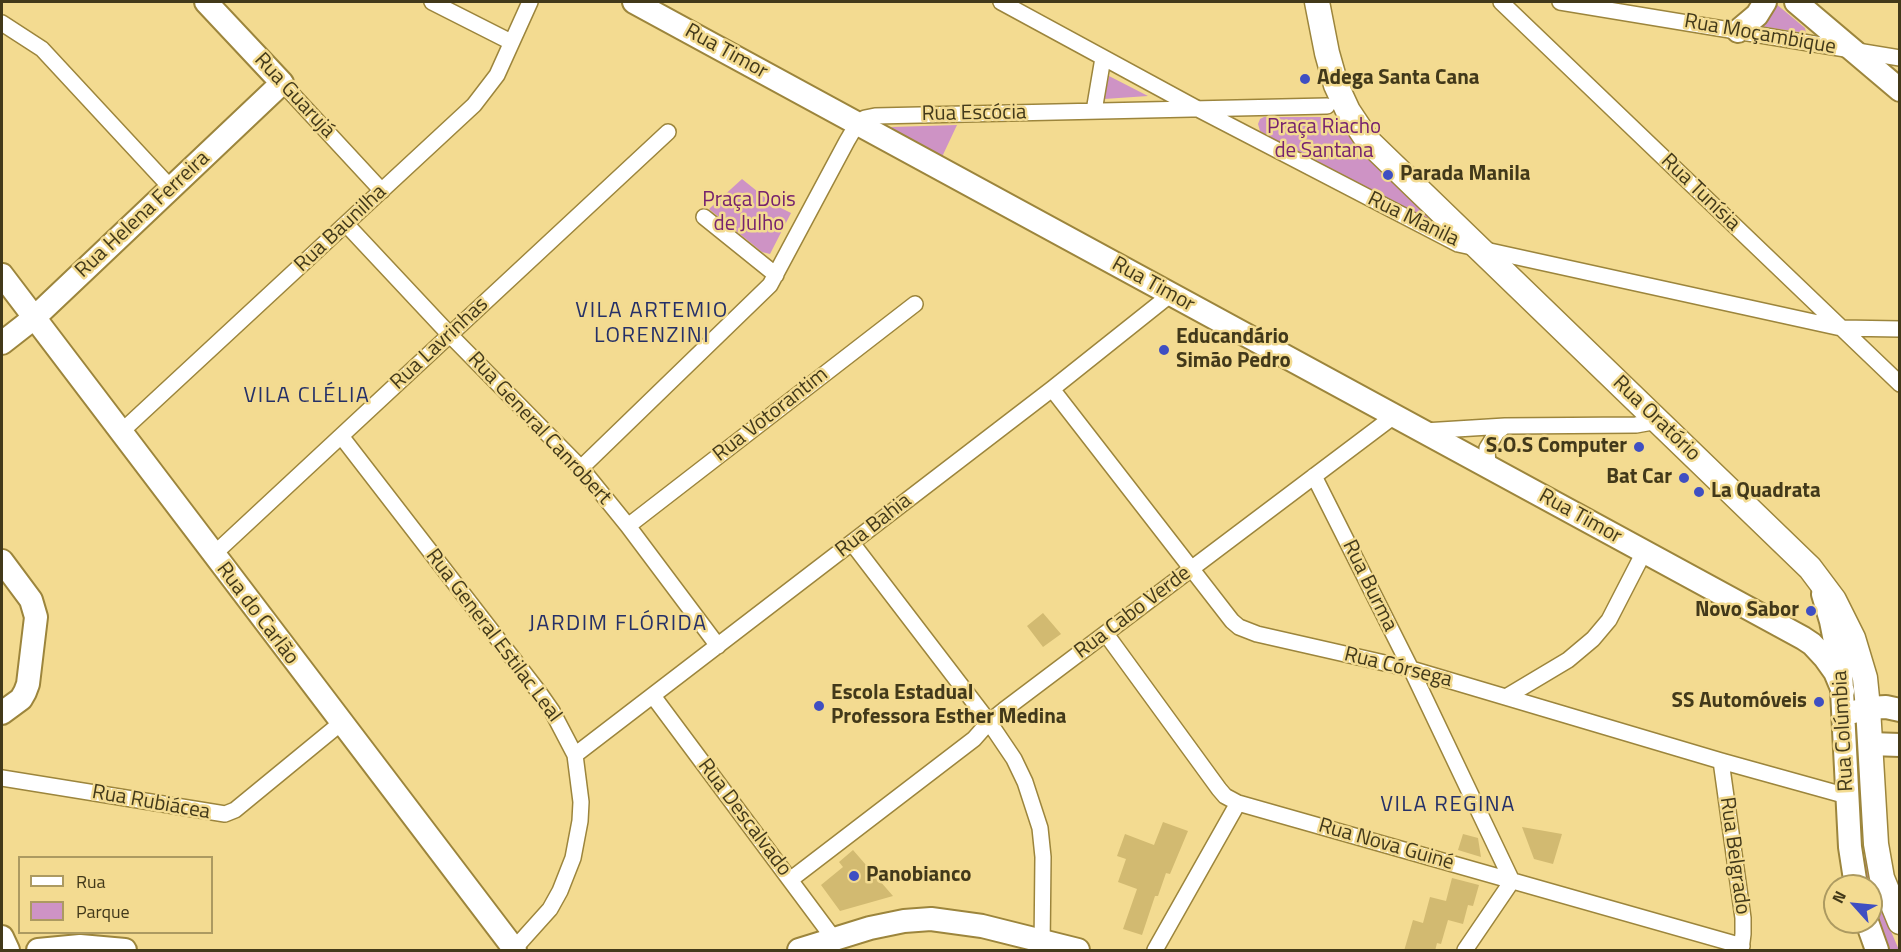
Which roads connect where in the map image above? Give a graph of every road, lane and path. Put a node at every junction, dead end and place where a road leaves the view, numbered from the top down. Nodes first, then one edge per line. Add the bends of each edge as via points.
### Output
1 (206, 2) edge
2 (432, 2) edge
3 (530, 2) edge
4 (634, 2) edge
5 (1001, 2) edge
6 (1317, 2) edge
7 (1501, 2) edge
8 (1560, 2) edge
9 (1765, 2) edge
10 (1796, 2) edge
11 (2, 23) edge
12 (1738, 31) junction
13 (511, 42) junction
14 (1854, 51) junction
15 (1103, 58) junction
16 (1899, 58) edge
17 (282, 83) junction
18 (1899, 90) edge
19 (1327, 106) dead end
20 (1198, 109) junction
21 (1094, 111) junction
22 (857, 124) junction
23 (668, 132) dead end
24 (171, 188) junction
25 (382, 190) junction
26 (704, 217) dead end
27 (346, 224) junction
28 (1480, 249) junction
29 (2, 275) edge
30 (776, 275) junction
31 (1170, 295) junction
32 (915, 304) dead end
33 (34, 318) junction
34 (1841, 328) junction
35 (1899, 329) edge
36 (450, 335) junction
37 (2, 343) edge
38 (1899, 384) edge
39 (1052, 389) junction
40 (1394, 416) junction
41 (1658, 421) junction
42 (1505, 426) junction
43 (1421, 431) junction
44 (121, 432) junction
45 (341, 436) junction
46 (1488, 467) junction
47 (581, 468) junction
48 (1314, 476) junction
49 (628, 526) junction
50 (852, 543) junction
51 (1644, 552) junction
52 (213, 555) junction
53 (2, 561) edge
54 (1191, 569) junction
55 (1817, 578) junction
56 (1106, 634) junction
57 (718, 646) junction
58 (1411, 669) junction
59 (1843, 691) junction
60 (653, 696) junction
61 (1506, 697) junction
62 (1868, 708) junction
63 (1899, 711) edge
64 (2, 713) edge
65 (1844, 718) junction
66 (989, 722) junction
67 (341, 723) junction
68 (1870, 744) junction
69 (1899, 745) edge
70 (575, 755) junction
71 (1721, 761) junction
72 (2, 778) edge
73 (1847, 796) junction
74 (1238, 802) junction
75 (1854, 874) edge
76 (790, 880) junction
77 (1512, 881) junction
78 (1899, 921) edge
79 (1871, 934) edge
80 (2, 936) edge
81 (834, 939) junction
82 (1042, 946) edge
83 (1741, 948) edge
84 (514, 950) edge
85 (8, 951) edge
86 (38, 951) edge
87 (125, 951) edge
88 (799, 951) edge
89 (1078, 951) edge
90 (1155, 951) edge
91 (1465, 951) edge
92 (1877, 951) edge

1 - 17 street, Rua Guarujá
2 - 13 street
3 - 13 street, Rua Baunilha
4 - 22 street, Rua Timor
5 - 15 street, Rua Manila
6 - 28 main road, Rua Oratório via 1331,71 1357,126 1379,154
7 - 34 street, Rua Tunísia
8 - 12 street, Rua Moçambique
9 - 12 street via 1757,15
10 - 14 street
11 - 24 street via 42,49
12 - 14 street, Rua Moçambique
13 - 25 street, Rua Baunilha via 486,92
14 - 16 street, Rua Moçambique
14 - 18 street
15 - 20 street, Rua Manila
15 - 21 street
17 - 24 street, Rua Helena Ferreira
17 - 25 street, Rua Guarujá
19 - 20 street, Rua Escócia
20 - 21 street, Rua Escócia
20 - 28 street, Rua Manila via 1444,238
21 - 22 street, Rua Escócia via 874,116
22 - 30 street
22 - 31 street, Rua Timor
23 - 36 street, Rua Lavrinhas
24 - 33 street, Rua Helena Ferreira
25 - 27 street, Rua Baunilha
26 - 30 street
27 - 36 street, Rua General Canrobert
27 - 44 street, Rua Baunilha
28 - 34 street, Rua Manila
28 - 41 main road, Rua Oratório
29 - 33 street, Rua do Carlão
30 - 47 street via 764,292
31 - 39 street, Rua Bahia
31 - 40 street, Rua Timor
32 - 49 street, Rua Votorantim
33 - 37 street, Rua Helena Ferreira
33 - 44 street, Rua do Carlão
34 - 35 street, Rua Manila
34 - 38 street, Rua Tunísia
36 - 45 street, Rua Lavrinhas
36 - 47 street, Rua General Canrobert
39 - 50 street, Rua Bahia
39 - 54 street, Rua Córsega
40 - 43 street, Rua Timor
40 - 48 street, Rua Cabo Verde
41 - 42 street via 1636,425
41 - 55 main road, Rua Oratório
42 - 43 street
42 - 46 street via 1487,448
43 - 46 street, Rua Timor
44 - 52 street, Rua do Carlão
45 - 52 street, Rua Lavrinhas
45 - 70 street, Rua General Estilac Leal via 538,691
46 - 51 street, Rua Timor
47 - 49 street, Rua General Canrobert
48 - 54 street, Rua Cabo Verde
48 - 58 street, Rua Burma
49 - 57 street, Rua General Canrobert
50 - 57 street, Rua Bahia
50 - 66 street
51 - 59 street, Rua Timor via 1812,644 1831,666
51 - 61 street via 1609,620 1593,639 1568,660
52 - 67 street, Rua do Carlão
53 - 64 street via 31,600 36,617 28,684 21,699
54 - 56 street, Rua Cabo Verde
54 - 58 street, Rua Córsega via 1232,621 1248,631
55 - 59 street, Rua Colúmbia via 1839,653
55 - 62 main road, Rua Oratório via 1841,612 1853,638 1865,678
56 - 66 street, Rua Cabo Verde
56 - 74 street, Rua Nova Guiné via 1219,789
57 - 60 street, Rua Bahia
58 - 61 street, Rua Córsega
58 - 77 street, Rua Burma
59 - 65 street, Rua Colúmbia
60 - 70 street, Rua Bahia
60 - 76 street, Rua Descalvado
61 - 71 street, Rua Córsega
62 - 63 street
62 - 65 street
62 - 68 main road, Rua Oratório
65 - 73 street, Rua Colúmbia
66 - 76 street, Rua Cabo Verde via 974,739
66 - 82 street via 1014,759 1040,828 1044,857
67 - 72 street, Rua Rubiácea via 235,810 225,814
67 - 84 street, Rua do Carlão
68 - 69 street
68 - 78 main road, Rua Oratório via 1879,860
70 - 84 street, Rua General Estilac Leal via 581,802 573,858 550,909
71 - 73 street, Rua Córsega
71 - 83 street, Rua Belgrado via 1743,918
73 - 75 street, Rua Colúmbia
74 - 77 street, Rua Nova Guiné
74 - 90 street
76 - 81 street, Rua Descalvado
77 - 83 street, Rua Nova Guiné
77 - 91 street
79 - 92 street
80 - 85 street
81 - 82 street via 904,921 931,919 982,926
81 - 88 street
82 - 89 street
86 - 87 street via 80,946

